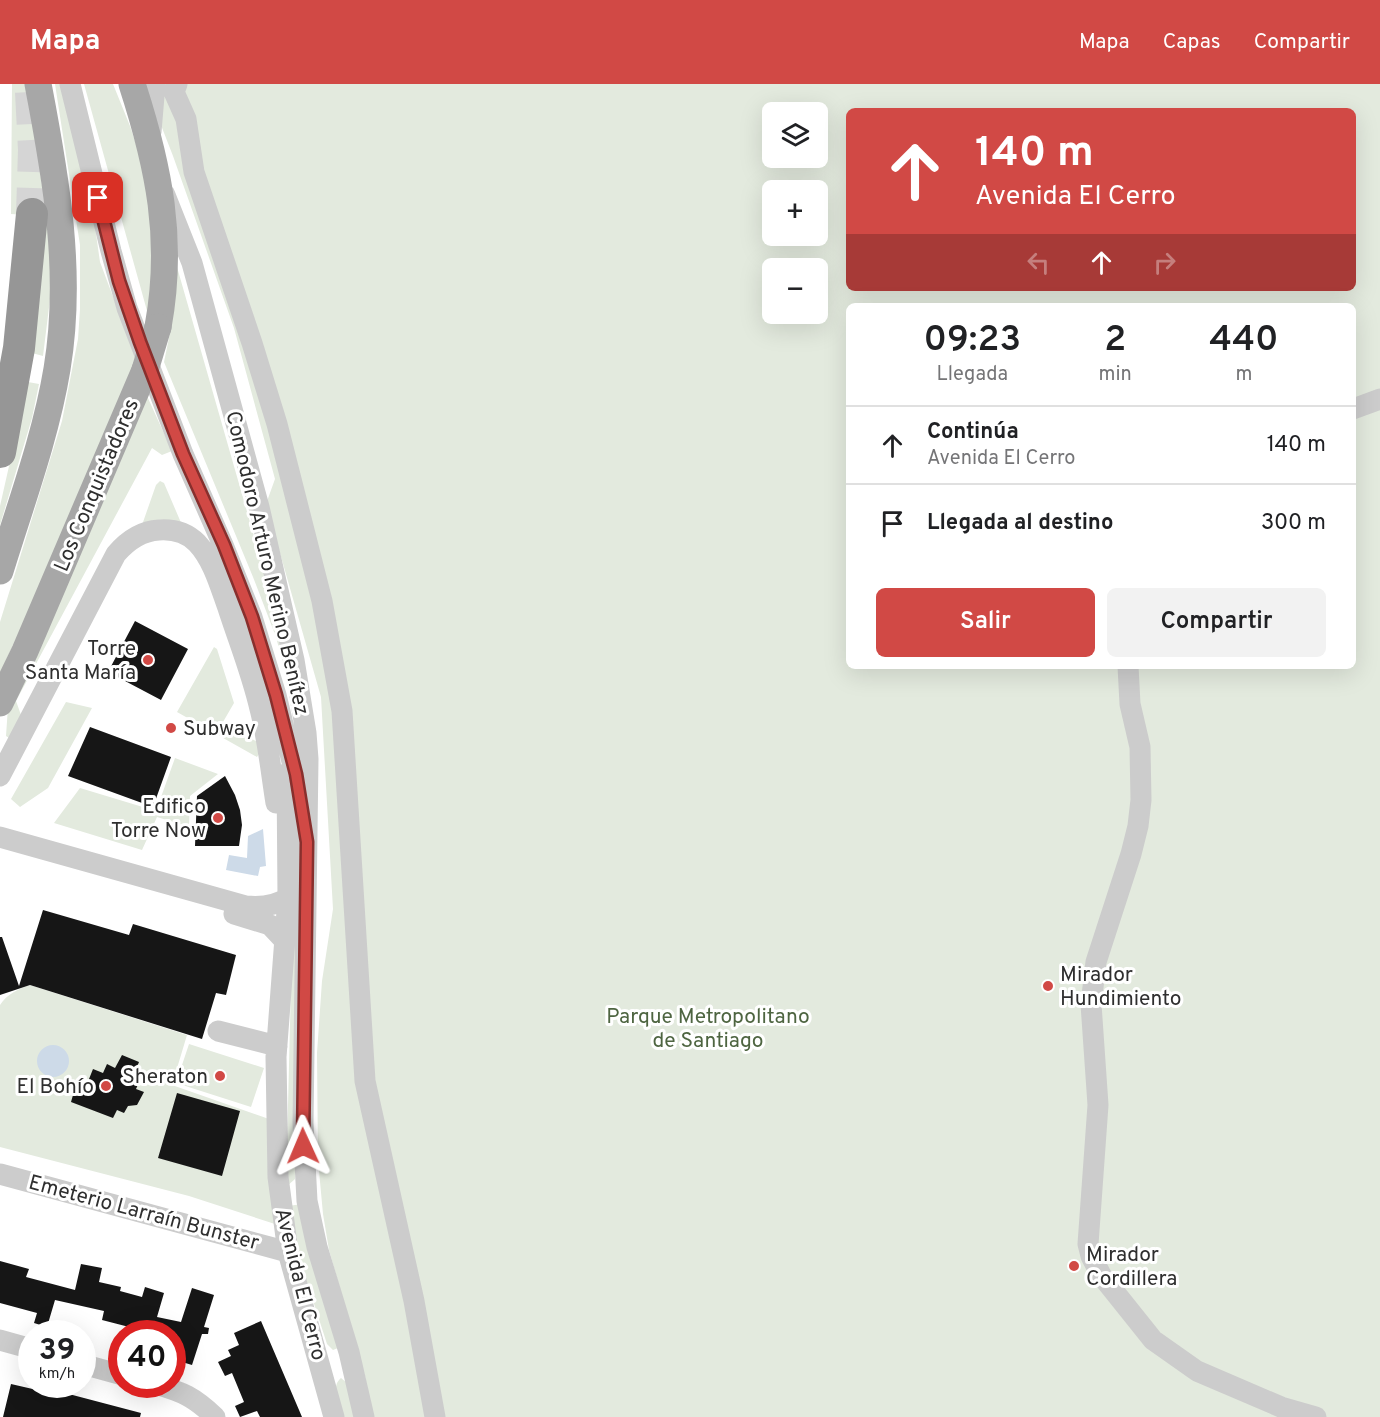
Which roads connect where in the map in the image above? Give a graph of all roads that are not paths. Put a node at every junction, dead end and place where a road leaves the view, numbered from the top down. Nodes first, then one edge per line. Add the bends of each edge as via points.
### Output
1 (38, 84) edge
2 (70, 84) edge
3 (132, 84) edge
4 (155, 84) edge
5 (177, 84) edge
6 (151, 144) junction
7 (159, 181) junction
8 (32, 214) tunnel mouth
9 (1380, 399) edge
10 (1356, 408) edge
11 (0, 452) edge
12 (197, 543) joint
13 (0, 571) edge
14 (1128, 669) edge
15 (3, 698) edge
16 (0, 720) edge
17 (286, 737) junction
18 (0, 776) edge
19 (0, 837) edge
20 (307, 842) junction
21 (32, 845) junction
22 (288, 863) junction
23 (306, 882) junction
24 (288, 898) junction
25 (285, 941) junction
26 (218, 1031) dead end
27 (277, 1046) junction
28 (0, 1174) edge
29 (288, 1251) junction
30 (0, 1340) edge
31 (18, 1345) edge
32 (349, 1352) junction
33 (318, 1353) junction
34 (358, 1389) junction
35 (186, 1394) edge
36 (332, 1408) edge
37 (215, 1417) edge
38 (364, 1417) edge
39 (435, 1417) edge
40 (1316, 1417) edge

1 - 13 main road via 61,224 63,316 50,402
2 - 17 street, Avenida El Cerro via 127,308 252,617
3 - 6 main road, Los Conquistadores
4 - 6 street
5 - 39 street via 174,92 186,119 194,172 277,424 322,601 342,711 365,1081 414,1301
6 - 7 main road, Los Conquistadores
7 - 15 main road, Los Conquistadores, bridge via 166,256 158,327 145,370
7 - 20 street, Comodoro Arturo Merino Benítez via 184,240 207,316 259,507 294,660 307,742
8 - 11 highway via 20,348
9 - 10 street
12 - 18 street, Los Conquistadores via 180,532 155,530 138,535 116,554
12 - 22 street, Avenida El Cerro via 216,574 254,686
14 - 40 street via 1130,704 1140,747 1141,800 1131,854 1096,962 1091,1004 1098,1105 1088,1244 1091,1256 1114,1294 1153,1340 1170,1353 1197,1371 1281,1407
15 - 16 main road, Los Conquistadores
17 - 20 street, Avenida El Cerro
17 - 22 street, Avenida El Cerro
19 - 21 street
20 - 23 street, Comodoro Arturo Merino Benítez
21 - 24 street via 246,906 268,906
21 - 25 street via 51,862 270,925
22 - 24 street, Avenida El Cerro
23 - 24 street
23 - 32 street, Comodoro Arturo Merino Benítez via 303,1123 307,1201
24 - 25 street, Avenida El Cerro
25 - 27 street, Avenida El Cerro
26 - 27 street
27 - 29 street, Avenida El Cerro via 278,1177
28 - 29 street, Emeterio Larraín Bunster
29 - 33 street, Avenida El Cerro
30 - 31 street
32 - 33 street via 331,1362
32 - 34 street, Comodoro Arturo Merino Benítez
33 - 36 street, Avenida El Cerro
34 - 36 street via 348,1380 331,1387
34 - 38 street, Comodoro Arturo Merino Benítez
35 - 37 street

